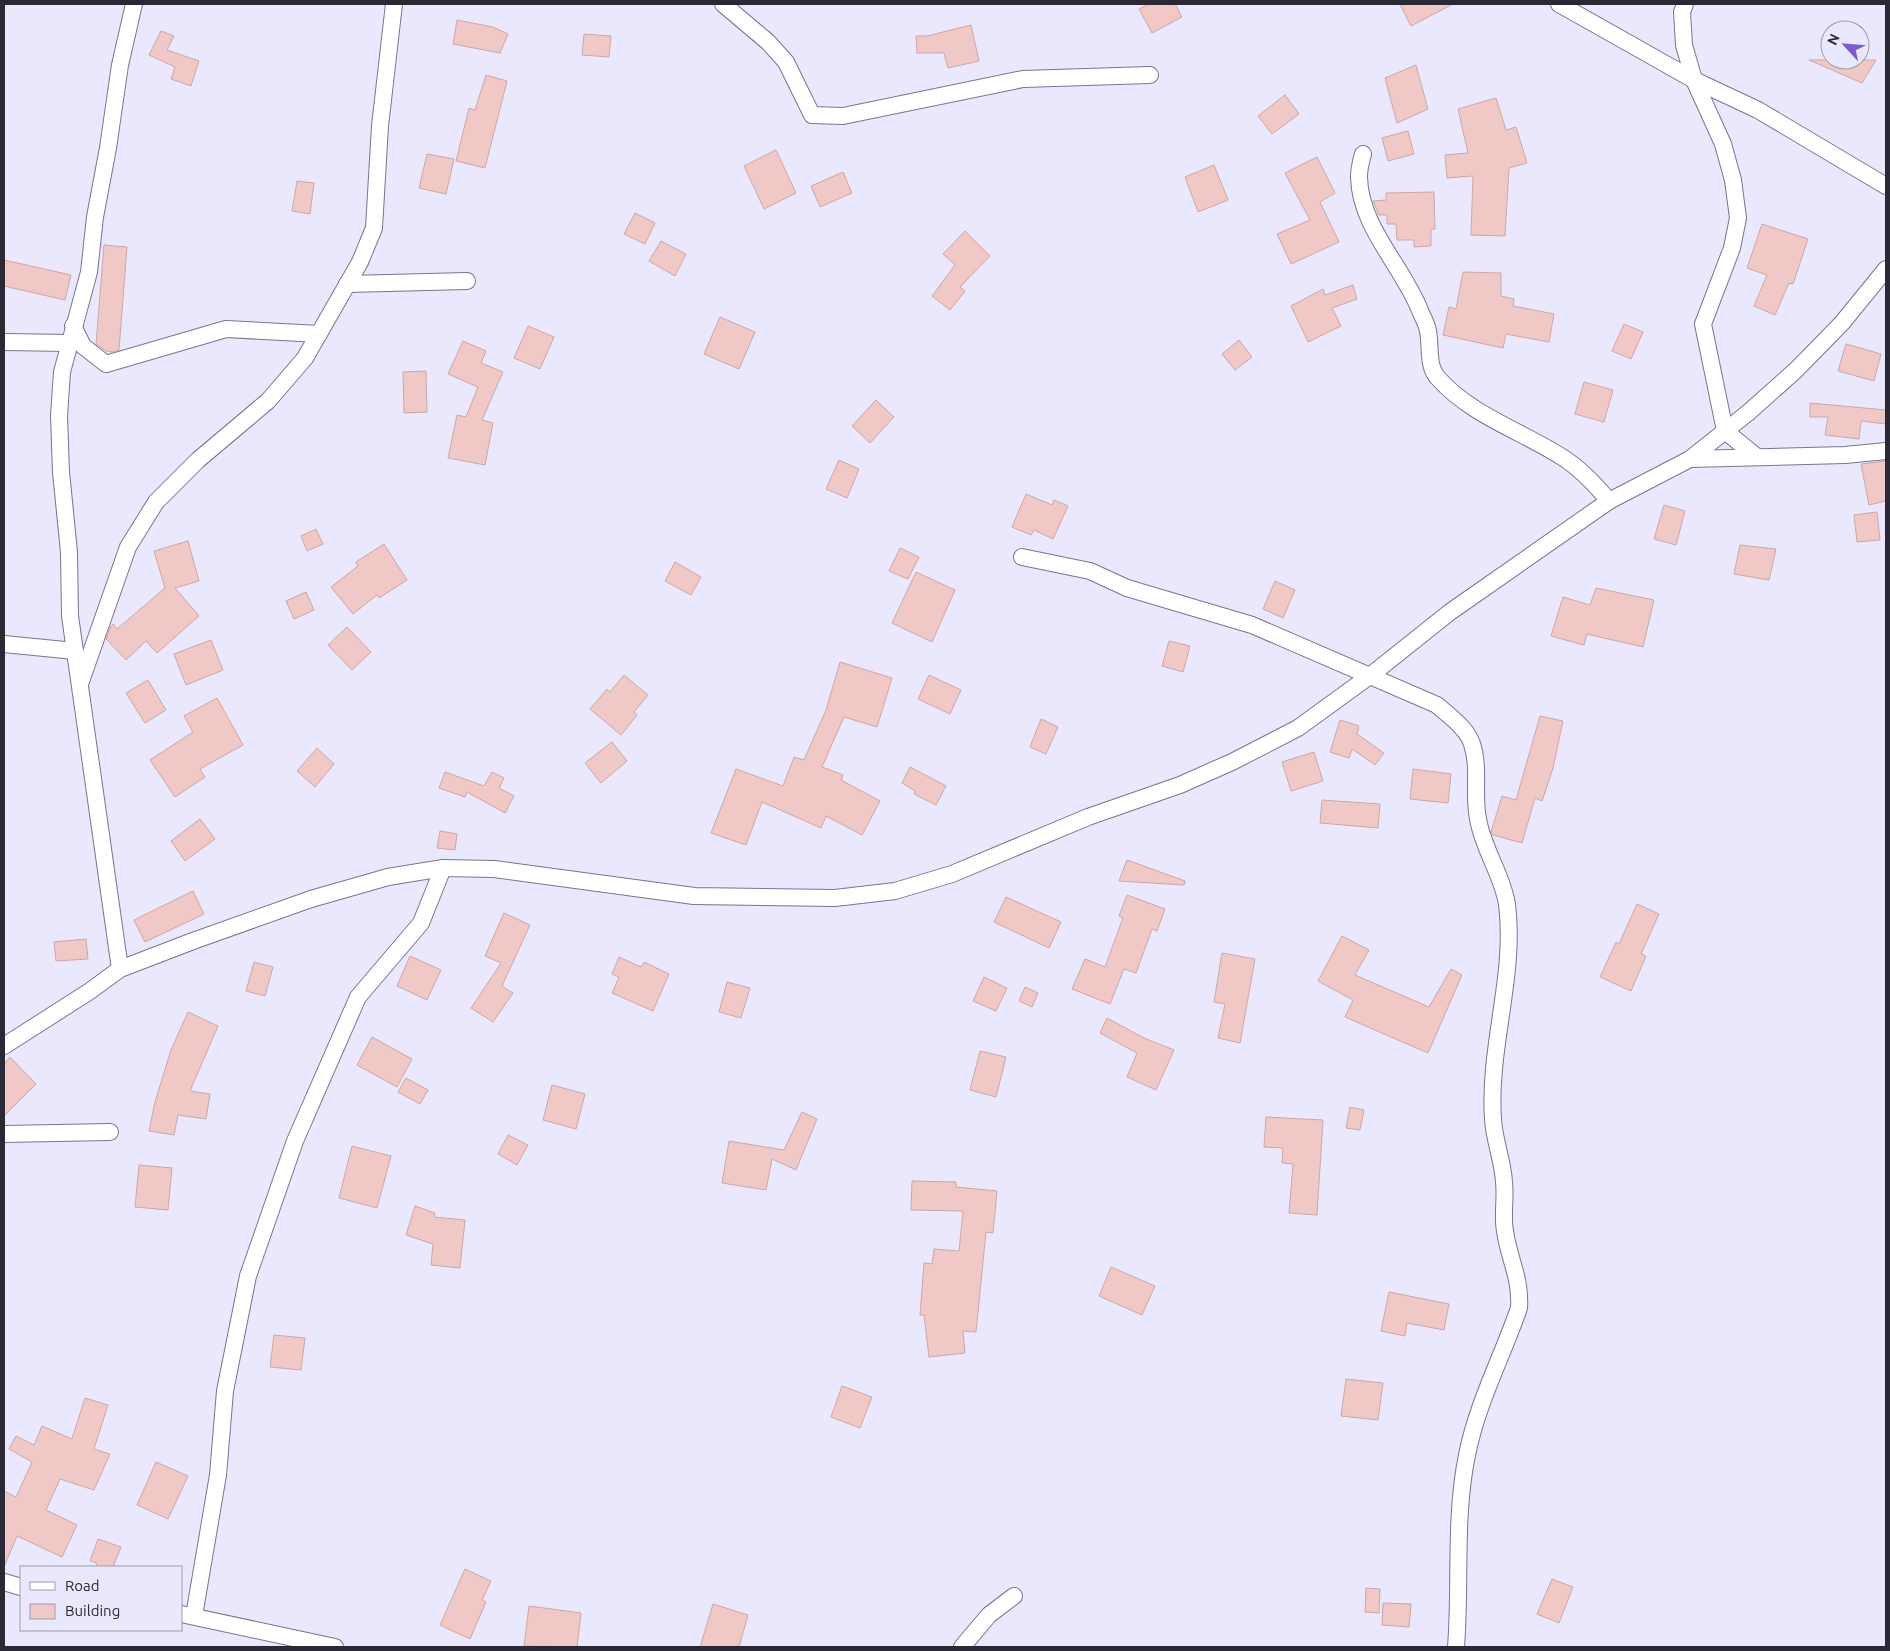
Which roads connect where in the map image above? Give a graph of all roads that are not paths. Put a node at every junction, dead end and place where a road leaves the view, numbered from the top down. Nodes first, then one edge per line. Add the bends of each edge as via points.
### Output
1 (134, 4) edge
2 (394, 4) edge
3 (723, 4) edge
4 (1559, 4) edge
5 (1685, 4) edge
6 (1150, 75) dead end
7 (1694, 80) junction
8 (1363, 154) dead end
9 (1886, 186) edge
10 (1886, 269) edge
11 (467, 281) dead end
12 (347, 284) junction
13 (73, 326) junction
14 (319, 334) junction
15 (4, 342) edge
16 (69, 343) junction
17 (1725, 431) junction
18 (1886, 451) edge
19 (1757, 457) junction
20 (1690, 459) junction
21 (1609, 500) junction
22 (1022, 557) dead end
23 (4, 644) edge
24 (75, 651) junction
25 (1371, 676) junction
26 (79, 686) junction
27 (443, 868) junction
28 (120, 969) junction
29 (4, 1046) edge
30 (110, 1132) dead end
31 (4, 1134) edge
32 (4, 1582) edge
33 (20, 1587) edge
34 (1014, 1596) dead end
35 (188, 1615) edge
36 (335, 1647) edge
37 (962, 1647) edge
38 (1456, 1647) edge

1 - 13 street via 120,65 89,272
2 - 12 street via 380,126 374,228
3 - 6 street via 768,42 786,62 812,115 843,116 1024,79
4 - 7 street
5 - 7 street via 1682,12 1684,45
7 - 9 street via 1758,110
7 - 17 street via 1724,144 1738,218 1732,248 1703,324
8 - 21 street via 1359,176 1362,197 1372,227 1415,295 1428,329 1431,365 1436,377 1510,430 1561,456 1583,472
10 - 17 street via 1842,323 1796,370
11 - 12 street
12 - 14 street
13 - 14 street via 84,346 106,364 226,328
13 - 16 street
14 - 26 street via 305,358 268,401 198,460 156,502 128,547
15 - 16 street
16 - 24 street via 62,372 58,416
17 - 19 street
17 - 20 street
18 - 19 street
19 - 20 street
20 - 21 street
21 - 25 street via 1450,612
22 - 25 street via 1090,572 1127,588 1252,625
23 - 24 street
24 - 26 street
25 - 27 street via 1298,728 1232,762 952,874 895,891 835,898 694,896 494,869
25 - 38 street via 1437,705 1459,725 1472,743 1480,834 1501,878 1507,905 1506,988 1495,1065 1493,1120 1504,1181 1505,1231 1520,1289 1519,1308 1473,1429 1467,1455 1459,1502 1460,1602
26 - 28 street
27 - 28 street via 388,877 312,899
27 - 35 street via 421,923 358,997 295,1141 248,1276 225,1390 218,1475
28 - 29 street
30 - 31 street
32 - 33 street
34 - 37 street via 989,1615
35 - 36 street

